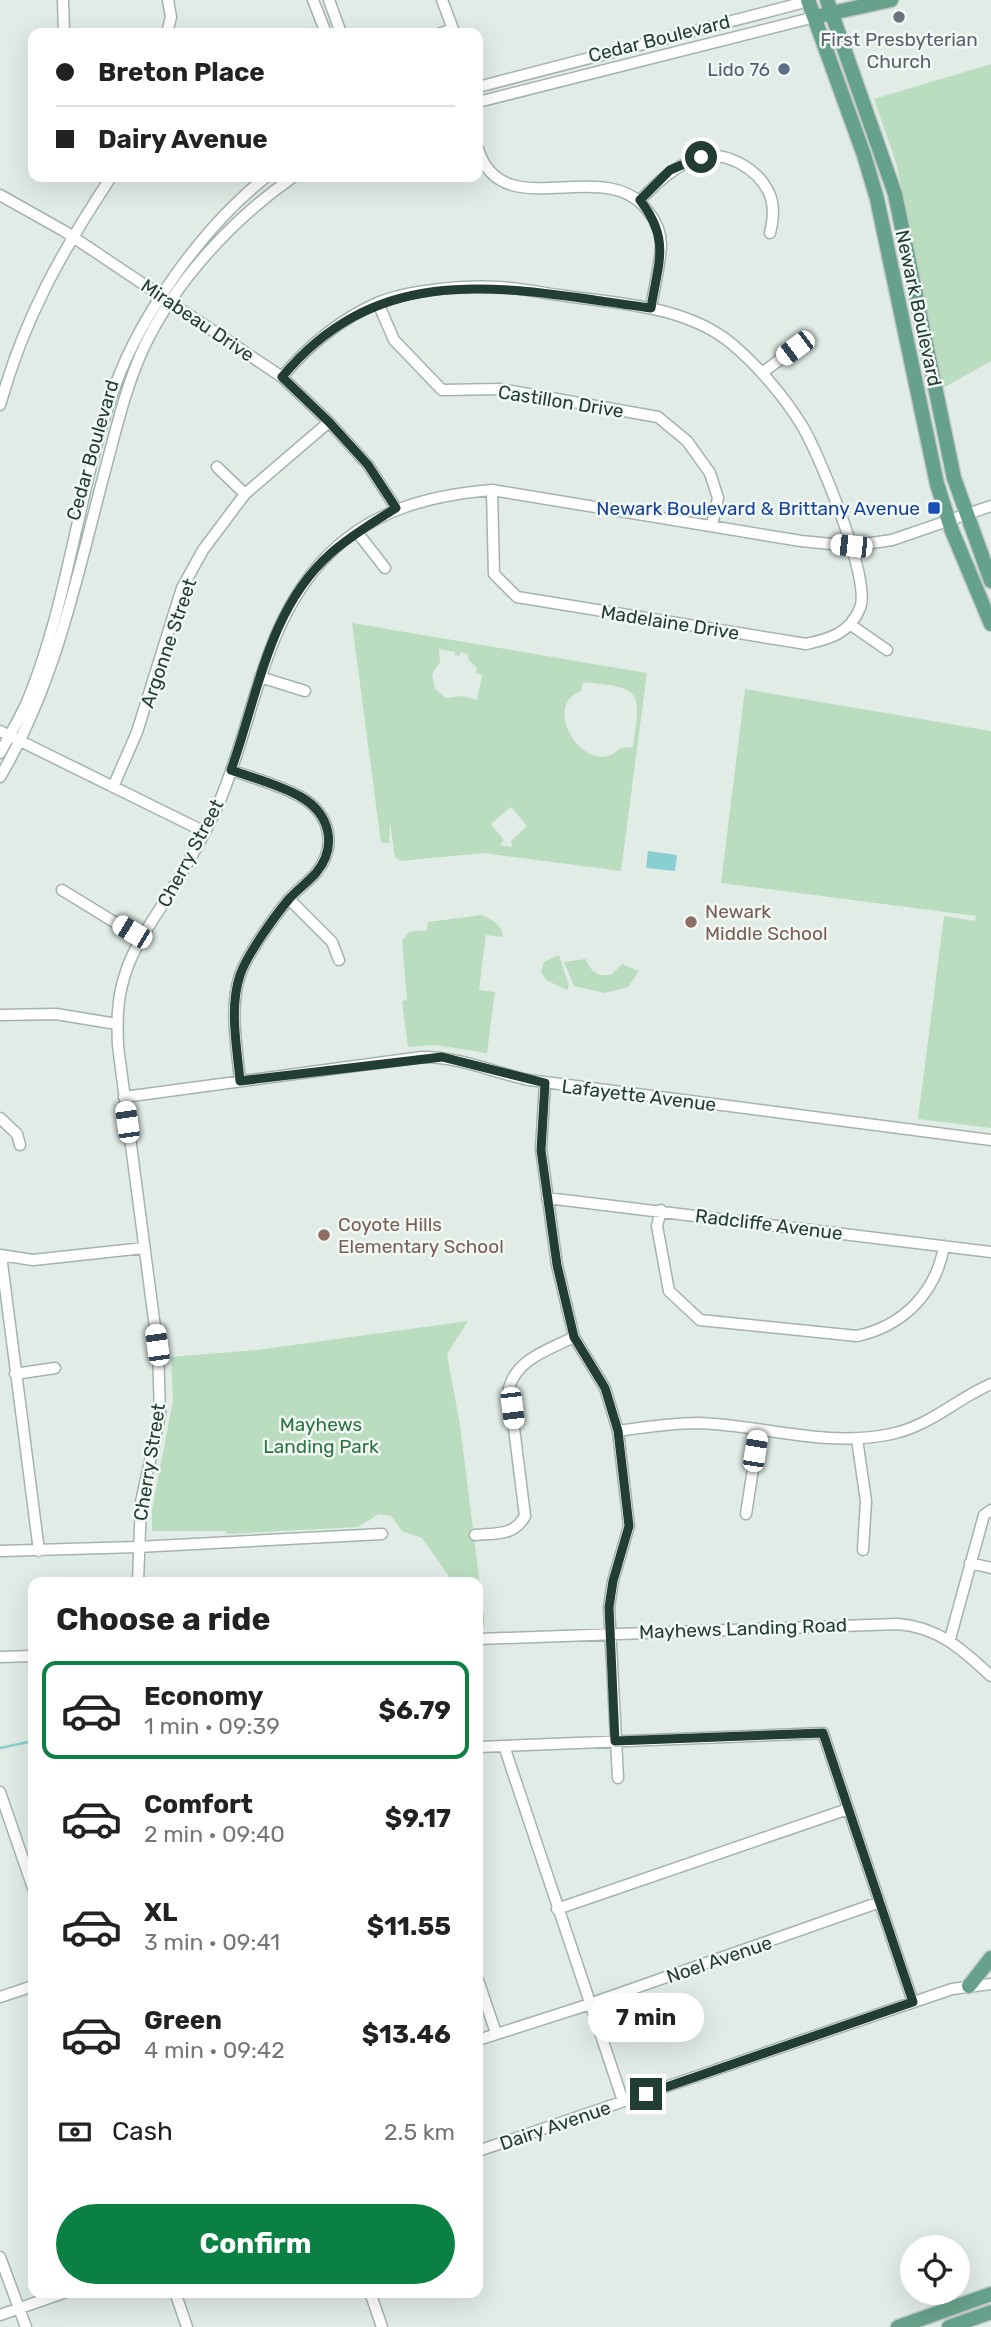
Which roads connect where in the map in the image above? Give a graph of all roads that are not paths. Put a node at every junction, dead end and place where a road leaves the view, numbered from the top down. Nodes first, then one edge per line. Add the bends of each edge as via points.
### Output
1 (63, 0) edge
2 (168, 0) edge
3 (313, 0) edge
4 (329, 0) edge
5 (442, 0) edge
6 (810, 0) edge
7 (891, 0) edge
8 (830, 7) edge
9 (815, 17) junction
10 (64, 28) edge
11 (168, 28) edge
12 (324, 28) edge
13 (339, 28) edge
14 (453, 28) edge
15 (483, 86) edge
16 (483, 101) edge
17 (483, 163) edge
18 (108, 182) edge
19 (261, 182) edge
20 (287, 182) edge
21 (0, 195) edge
22 (640, 200) junction
23 (770, 233) dead end
24 (72, 237) junction
25 (167, 299) junction
26 (378, 303) junction
27 (651, 308) junction
28 (795, 348) dead end
29 (762, 373) junction
30 (282, 377) junction
31 (0, 405) edge
32 (329, 422) junction
33 (217, 467) dead end
34 (492, 490) junction
35 (244, 494) junction
36 (991, 506) edge
37 (396, 508) junction
38 (965, 515) junction
39 (948, 520) junction
40 (712, 525) junction
41 (357, 532) junction
42 (851, 546) junction
43 (385, 568) dead end
44 (991, 581) edge
45 (991, 624) edge
46 (851, 625) junction
47 (887, 650) dead end
48 (260, 677) junction
49 (305, 691) dead end
50 (10, 736) edge
51 (0, 753) edge
52 (231, 770) junction
53 (0, 777) edge
54 (113, 787) junction
55 (205, 832) junction
56 (62, 890) dead end
57 (289, 899) junction
58 (142, 939) junction
59 (339, 960) dead end
60 (0, 1015) edge
61 (117, 1024) junction
62 (240, 1081) junction
63 (545, 1083) junction
64 (124, 1097) junction
65 (0, 1118) edge
66 (991, 1140) edge
67 (20, 1145) dead end
68 (547, 1198) junction
69 (661, 1210) junction
70 (944, 1246) junction
71 (144, 1248) junction
72 (991, 1252) edge
73 (1, 1255) edge
74 (574, 1337) junction
75 (55, 1368) dead end
76 (15, 1374) junction
77 (991, 1384) edge
78 (759, 1430) junction
79 (618, 1431) junction
80 (857, 1439) junction
81 (991, 1510) edge
82 (746, 1514) dead end
83 (382, 1534) dead end
84 (475, 1535) dead end
85 (137, 1547) junction
86 (0, 1550) edge
87 (863, 1550) dead end
88 (39, 1551) junction
89 (970, 1563) junction
90 (991, 1568) edge
91 (138, 1577) edge
92 (609, 1632) junction
93 (483, 1639) edge
94 (950, 1639) junction
95 (28, 1656) edge
96 (0, 1657) edge
97 (991, 1676) edge
98 (615, 1741) junction
99 (504, 1746) junction
100 (483, 1747) edge
101 (618, 1778) dead end
102 (0, 1792) edge
103 (848, 1809) junction
104 (28, 1873) edge
105 (880, 1902) junction
106 (557, 1909) junction
107 (991, 1958) edge
108 (991, 1984) edge
109 (969, 1986) junction
110 (28, 1988) edge
111 (483, 1995) edge
112 (0, 1997) edge
113 (913, 2002) junction
114 (590, 2004) junction
115 (496, 2033) junction
116 (483, 2038) edge
117 (623, 2101) junction
118 (483, 2149) edge
119 (0, 2257) edge
120 (991, 2294) edge
121 (49, 2298) edge
122 (177, 2298) edge
123 (372, 2298) edge
124 (20, 2308) junction
125 (991, 2312) edge
126 (0, 2315) edge
127 (26, 2327) edge
128 (187, 2327) edge
129 (382, 2327) edge
130 (898, 2327) edge
131 (949, 2327) edge

1 - 10 street
2 - 11 street
3 - 12 street
4 - 13 street
5 - 14 street
6 - 9 main road, Newark Boulevard
6 - 15 street, Cedar Boulevard
7 - 8 main road, Cedar Boulevard
8 - 9 main road, Cedar Boulevard
8 - 38 main road, Newark Boulevard via 894,194
9 - 16 street, Cedar Boulevard
9 - 39 main road, Newark Boulevard via 877,199
17 - 22 street via 502,181 531,190 616,187
18 - 24 street
19 - 25 street, Cedar Boulevard via 229,212
20 - 25 street, Cedar Boulevard via 234,225
21 - 24 street, Mirabeau Drive
22 - 23 street via 670,170 701,157 732,158 757,176 770,195 774,216
22 - 27 street via 656,221 661,244
24 - 25 street, Mirabeau Drive
24 - 31 street via 22,335
25 - 30 street, Mirabeau Drive
25 - 50 street, Cedar Boulevard via 128,388 63,631 39,701
26 - 27 street via 417,293 497,287
26 - 30 street via 323,335
26 - 40 street, Castillon Drive via 394,340 442,390 500,389 658,417 687,441 710,473 718,498
27 - 29 street via 693,321 730,343
28 - 29 street
29 - 42 street via 801,423 824,468
30 - 32 street, Mirabeau Drive
32 - 35 street, Argonne Street
32 - 37 street, Mirabeau Drive via 368,465
33 - 35 street
34 - 37 street, Cherry Street via 443,494
34 - 40 street, Cherry Street
34 - 46 street, Madelaine Drive via 494,574 517,597 806,644 832,639
35 - 54 street, Argonne Street via 182,588 141,719
36 - 38 street, Cherry Street
37 - 41 street, Cherry Street
38 - 39 street, Cherry Street
38 - 44 main road, Newark Boulevard
39 - 42 street, Cherry Street via 892,540
39 - 45 main road, Newark Boulevard
40 - 42 street, Cherry Street
41 - 43 street
41 - 48 street, Cherry Street via 329,554 299,589 271,642
42 - 46 street via 862,589 862,606
46 - 47 street
48 - 49 street
48 - 52 street, Cherry Street
50 - 51 street, Cedar Boulevard
50 - 53 street, Cedar Boulevard
50 - 54 street
52 - 55 street, Cherry Street
52 - 57 street via 300,797 327,824 327,857
54 - 55 street
55 - 58 street, Cherry Street
56 - 58 street
57 - 59 street via 331,942
57 - 62 street via 241,972 234,1008
58 - 61 street, Cherry Street via 124,977
60 - 61 street via 57,1014
61 - 64 street, Cherry Street
62 - 63 street, Lafayette Avenue via 442,1057
62 - 64 street, Lafayette Avenue
63 - 66 street, Lafayette Avenue
63 - 68 street via 541,1150
64 - 71 street, Cherry Street
65 - 67 street via 11,1126
68 - 69 street, Radcliffe Avenue
68 - 74 street
69 - 70 street, Radcliffe Avenue
69 - 70 street via 659,1237 669,1291 700,1320 857,1336 876,1332 916,1306 932,1281
70 - 72 street, Radcliffe Avenue
71 - 73 street via 33,1260
71 - 85 street, Cherry Street via 158,1350 160,1415 141,1502
73 - 76 street
74 - 79 street via 605,1388
74 - 84 street via 531,1358 513,1374 509,1388 526,1516 509,1532
75 - 76 street
76 - 88 street
77 - 80 street via 929,1421
78 - 79 street via 699,1423
78 - 80 street
78 - 82 street
79 - 92 street via 629,1526 613,1581
80 - 87 street via 866,1501
81 - 89 street via 984,1515
83 - 85 street
85 - 88 street
85 - 91 street, Cherry Street
86 - 88 street
89 - 90 street
89 - 94 street
92 - 93 street, Mayhews Landing Road
92 - 94 street, Mayhews Landing Road via 898,1624 922,1626
92 - 98 street
94 - 97 street, Mayhews Landing Road
95 - 96 street
98 - 99 street
98 - 101 street
98 - 103 street via 823,1733
99 - 100 street
99 - 106 street
102 - 104 street
103 - 105 street
103 - 106 street
105 - 113 street
105 - 114 street, Noel Avenue
106 - 114 street
107 - 109 main road
108 - 109 street, Dairy Avenue
109 - 113 street, Dairy Avenue
110 - 112 street
111 - 115 street
113 - 117 street, Dairy Avenue
114 - 115 street, Noel Avenue
114 - 117 street
115 - 116 street, Noel Avenue
117 - 118 street, Dairy Avenue
119 - 124 street
120 - 130 main road
121 - 124 street
122 - 128 street
123 - 129 street
124 - 126 street
124 - 127 street
125 - 131 main road

